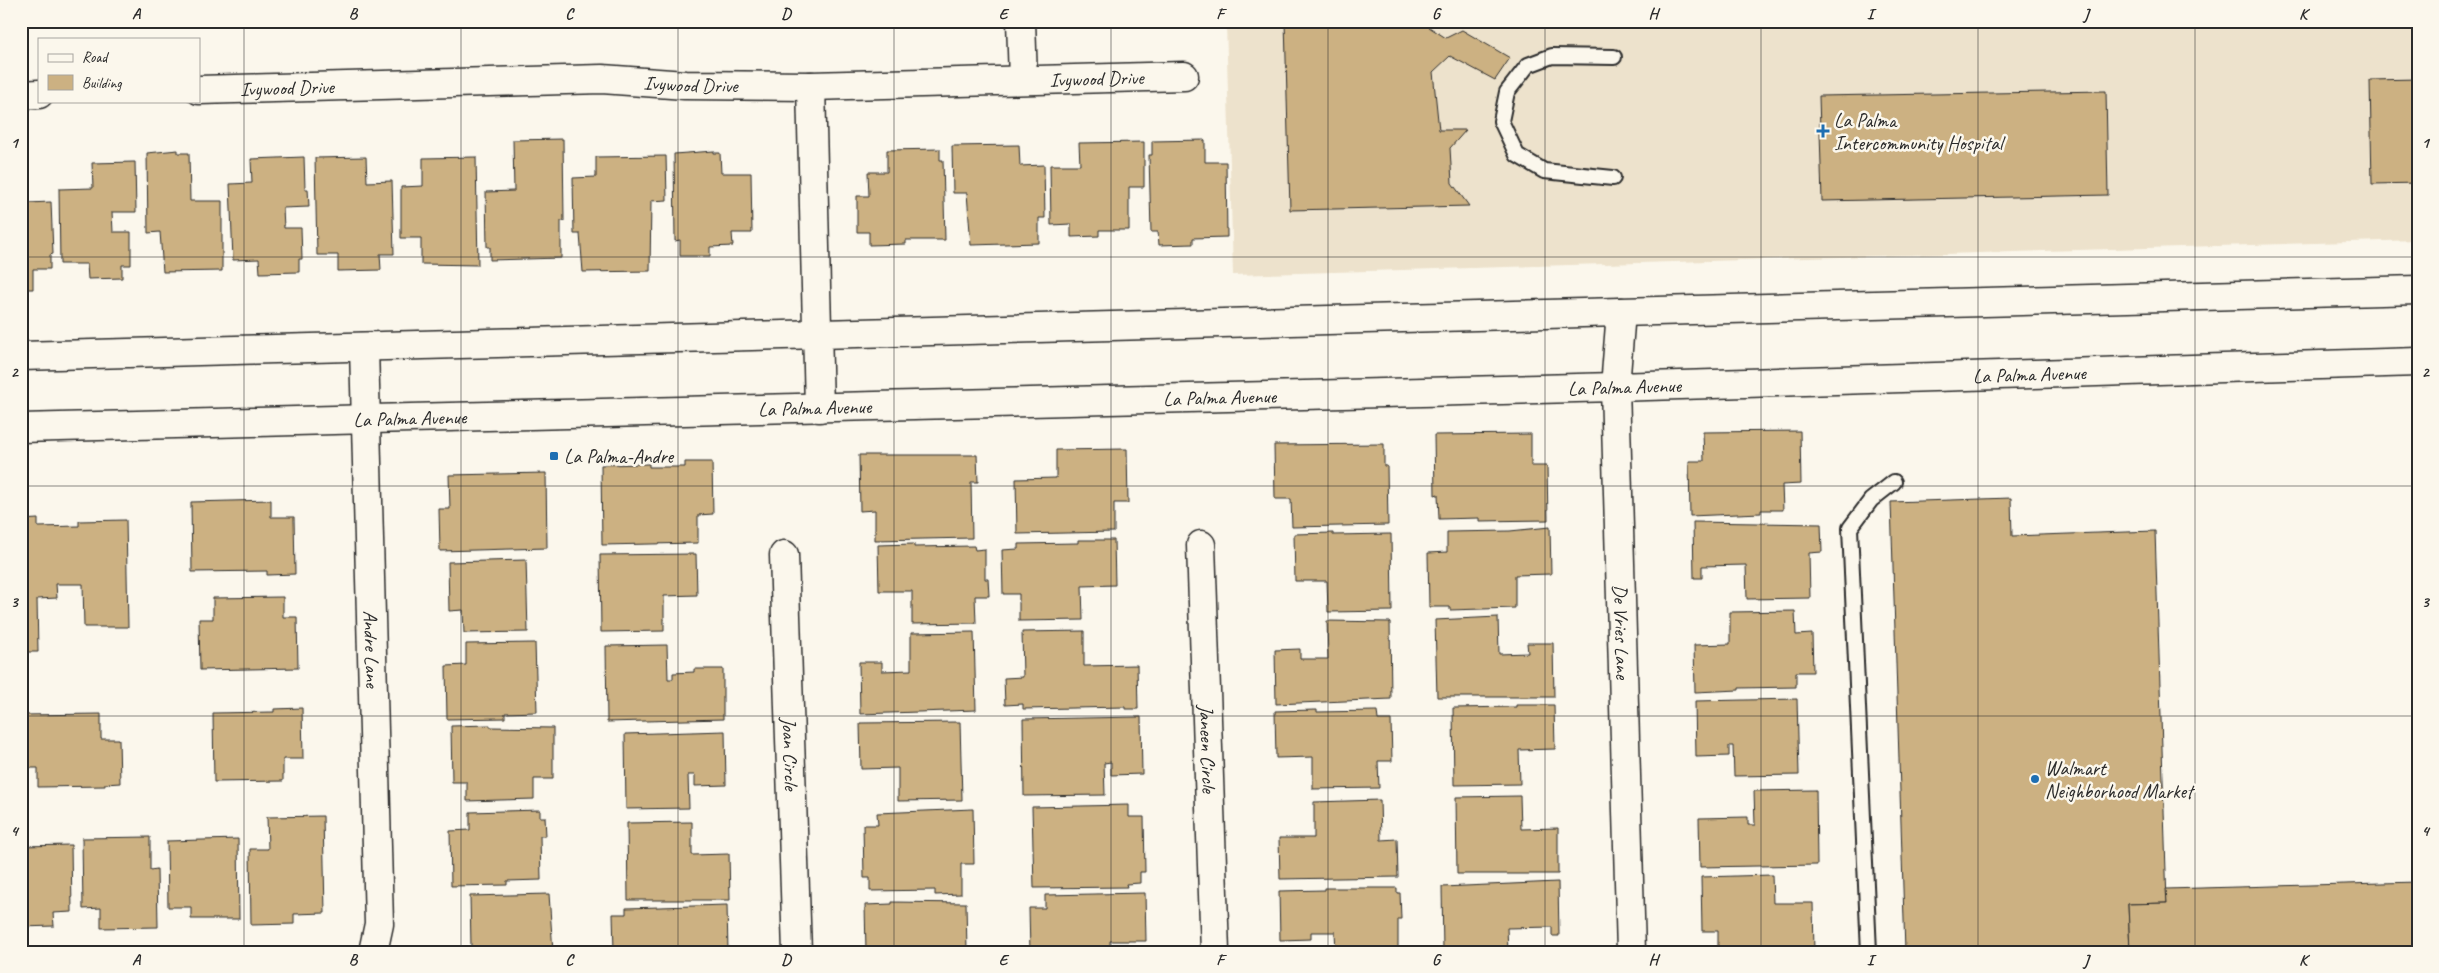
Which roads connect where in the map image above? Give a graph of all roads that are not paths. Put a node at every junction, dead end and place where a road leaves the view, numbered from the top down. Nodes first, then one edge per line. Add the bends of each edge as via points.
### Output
1 (1021, 21) edge
2 (1614, 57) dead end
3 (1184, 76) dead end
4 (1023, 79) junction
5 (811, 86) junction
6 (200, 90) edge
7 (38, 94) edge
8 (21, 95) edge
9 (1614, 178) dead end
10 (2418, 290) edge
11 (1622, 312) junction
12 (816, 334) junction
13 (364, 347) junction
14 (21, 356) edge
15 (2418, 362) edge
16 (1615, 387) junction
17 (819, 408) junction
18 (366, 419) junction
19 (21, 428) edge
20 (1894, 482) dead end
21 (1202, 545) dead end
22 (784, 555) dead end
23 (373, 952) edge
24 (798, 952) edge
25 (1215, 952) edge
26 (1631, 952) edge
27 (1869, 952) edge

1 - 4 main road
2 - 9 lane via 1552,56 1528,65 1507,92 1501,121 1517,155 1544,171
3 - 4 main road, Ivywood Drive
4 - 5 main road, Ivywood Drive
5 - 6 main road, Ivywood Drive via 685,85 602,79
5 - 12 main road
7 - 8 main road
10 - 11 main road
11 - 12 main road
11 - 16 main road, De Vries Lane
12 - 13 main road
12 - 17 main road
13 - 14 main road
13 - 18 main road, Andre Lane
15 - 16 main road, La Palma Avenue
16 - 17 main road, La Palma Avenue
16 - 26 main road, De Vries Lane
17 - 18 main road, La Palma Avenue
18 - 19 main road, La Palma Avenue
18 - 23 main road, Andre Lane via 379,924
20 - 27 lane via 1871,500 1850,528
21 - 25 main road, Janeen Circle
22 - 24 main road, Joan Circle

